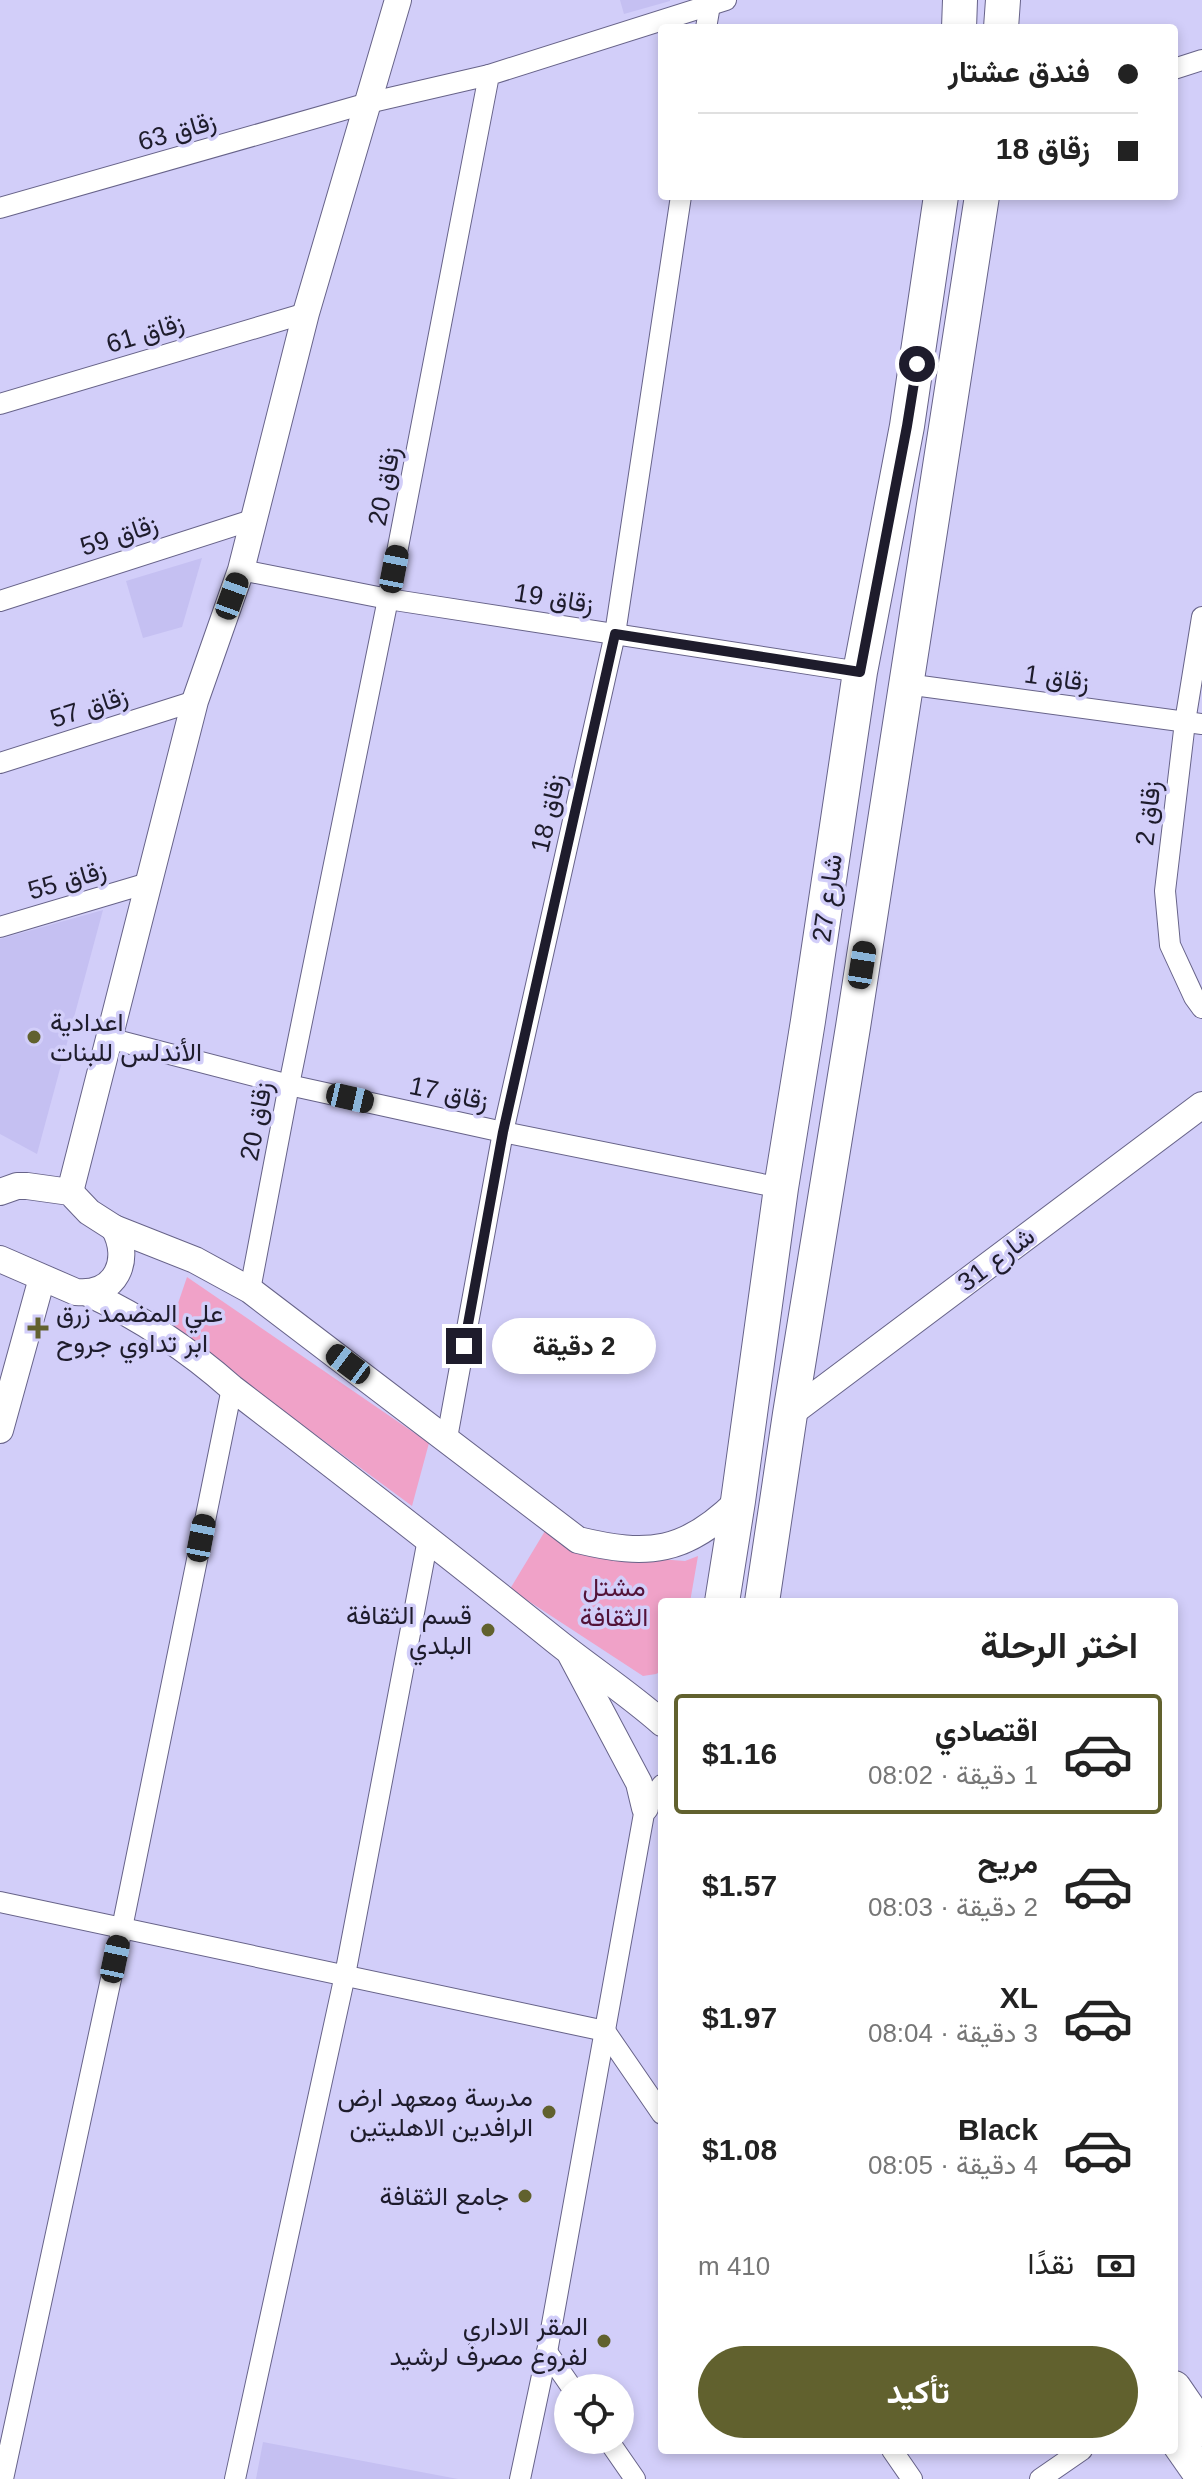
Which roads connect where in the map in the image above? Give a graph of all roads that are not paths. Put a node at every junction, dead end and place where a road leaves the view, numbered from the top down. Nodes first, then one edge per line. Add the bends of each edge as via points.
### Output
1 (398, 0) edge
2 (960, 0) edge
3 (1003, 0) edge
4 (718, 2) edge
5 (708, 24) edge
6 (959, 24) edge
7 (1001, 24) edge
8 (1202, 60) edge
9 (1178, 68) edge
10 (489, 75) junction
11 (368, 103) junction
12 (680, 200) edge
13 (940, 200) edge
14 (981, 200) edge
15 (0, 208) edge
16 (306, 313) junction
17 (0, 404) edge
18 (255, 519) junction
19 (241, 570) junction
20 (388, 599) junction
21 (0, 601) edge
22 (1202, 617) edge
23 (615, 634) junction
24 (860, 672) junction
25 (906, 684) junction
26 (195, 701) junction
27 (1194, 723) edge
28 (0, 763) edge
29 (148, 883) junction
30 (0, 927) edge
31 (1202, 1008) edge
32 (808, 1021) junction
33 (853, 1027) junction
34 (108, 1038) junction
35 (289, 1085) junction
36 (1202, 1105) edge
37 (503, 1132) junction
38 (0, 1169) edge
39 (27, 1186) junction
40 (781, 1188) junction
41 (0, 1192) edge
42 (70, 1192) junction
43 (114, 1228) junction
44 (0, 1259) edge
45 (42, 1278) junction
46 (250, 1290) junction
47 (88, 1293) junction
48 (232, 1388) junction
49 (790, 1414) junction
50 (0, 1430) edge
51 (447, 1438) junction
52 (738, 1501) junction
53 (428, 1539) junction
54 (723, 1598) edge
55 (763, 1598) edge
56 (569, 1652) junction
57 (658, 1720) edge
58 (658, 1790) edge
59 (645, 1808) junction
60 (0, 1902) edge
61 (122, 1928) junction
62 (345, 1975) junction
63 (605, 2031) junction
64 (658, 2108) edge
65 (547, 2352) junction
66 (562, 2374) edge
67 (1178, 2394) edge
68 (1202, 2429) edge
69 (1178, 2442) edge
70 (618, 2454) edge
71 (895, 2454) edge
72 (1076, 2454) edge
73 (1202, 2476) edge
74 (2, 2479) edge
75 (235, 2479) edge
76 (520, 2479) edge
77 (635, 2479) edge
78 (912, 2479) edge
79 (1040, 2479) edge

1 - 11 street
2 - 6 main road
3 - 7 main road
4 - 5 street
4 - 10 street
8 - 9 street
10 - 11 street, زقاق 63
10 - 20 street, زقاق 20
11 - 15 street, زقاق 63
11 - 16 street
12 - 23 street, زقاق 18
13 - 24 main road, شارع 27 via 907,426
14 - 25 main road, شارع 27
16 - 17 street, زقاق 61
16 - 18 street
18 - 19 street
18 - 21 street, زقاق 59
19 - 20 street, زقاق 19
19 - 26 street
20 - 23 street, زقاق 19
20 - 35 street, زقاق 20
22 - 27 street, زقاق 2
23 - 24 street, زقاق 19
23 - 37 street, زقاق 18
24 - 32 main road, شارع 27
25 - 27 street, زقاق 1
25 - 33 main road, شارع 27
26 - 28 street, زقاق 57
26 - 29 street
27 - 31 street, زقاق 2 via 1165,891 1170,945
29 - 30 street, زقاق 55
29 - 34 street
32 - 33 main road
32 - 40 main road, شارع 27
33 - 49 main road, شارع 27
34 - 35 street, زقاق 17
34 - 42 street
35 - 37 street, زقاق 17
35 - 46 street, زقاق 20
36 - 49 street, شارع 31
37 - 40 street, زقاق 17
37 - 51 street, زقاق 18
38 - 39 street
39 - 41 street
39 - 42 street
40 - 52 main road, شارع 27
42 - 43 street
43 - 46 street via 195,1260
43 - 47 street via 123,1250 117,1273 110,1283
44 - 45 street
45 - 47 street
45 - 50 street
46 - 51 street
47 - 48 street via 169,1337
48 - 53 street
48 - 61 street
49 - 55 main road, شارع 27
51 - 52 street via 578,1540 602,1546 662,1548 717,1523
52 - 54 main road, شارع 27
53 - 56 street
53 - 62 street
56 - 57 street
56 - 59 street via 639,1783
58 - 59 street
59 - 63 street
60 - 61 street
61 - 62 street
61 - 74 street
62 - 63 street
62 - 75 street
63 - 64 street
63 - 65 street
65 - 66 street
65 - 76 street
67 - 68 main road
69 - 73 main road
70 - 77 street
71 - 78 street
72 - 79 street

